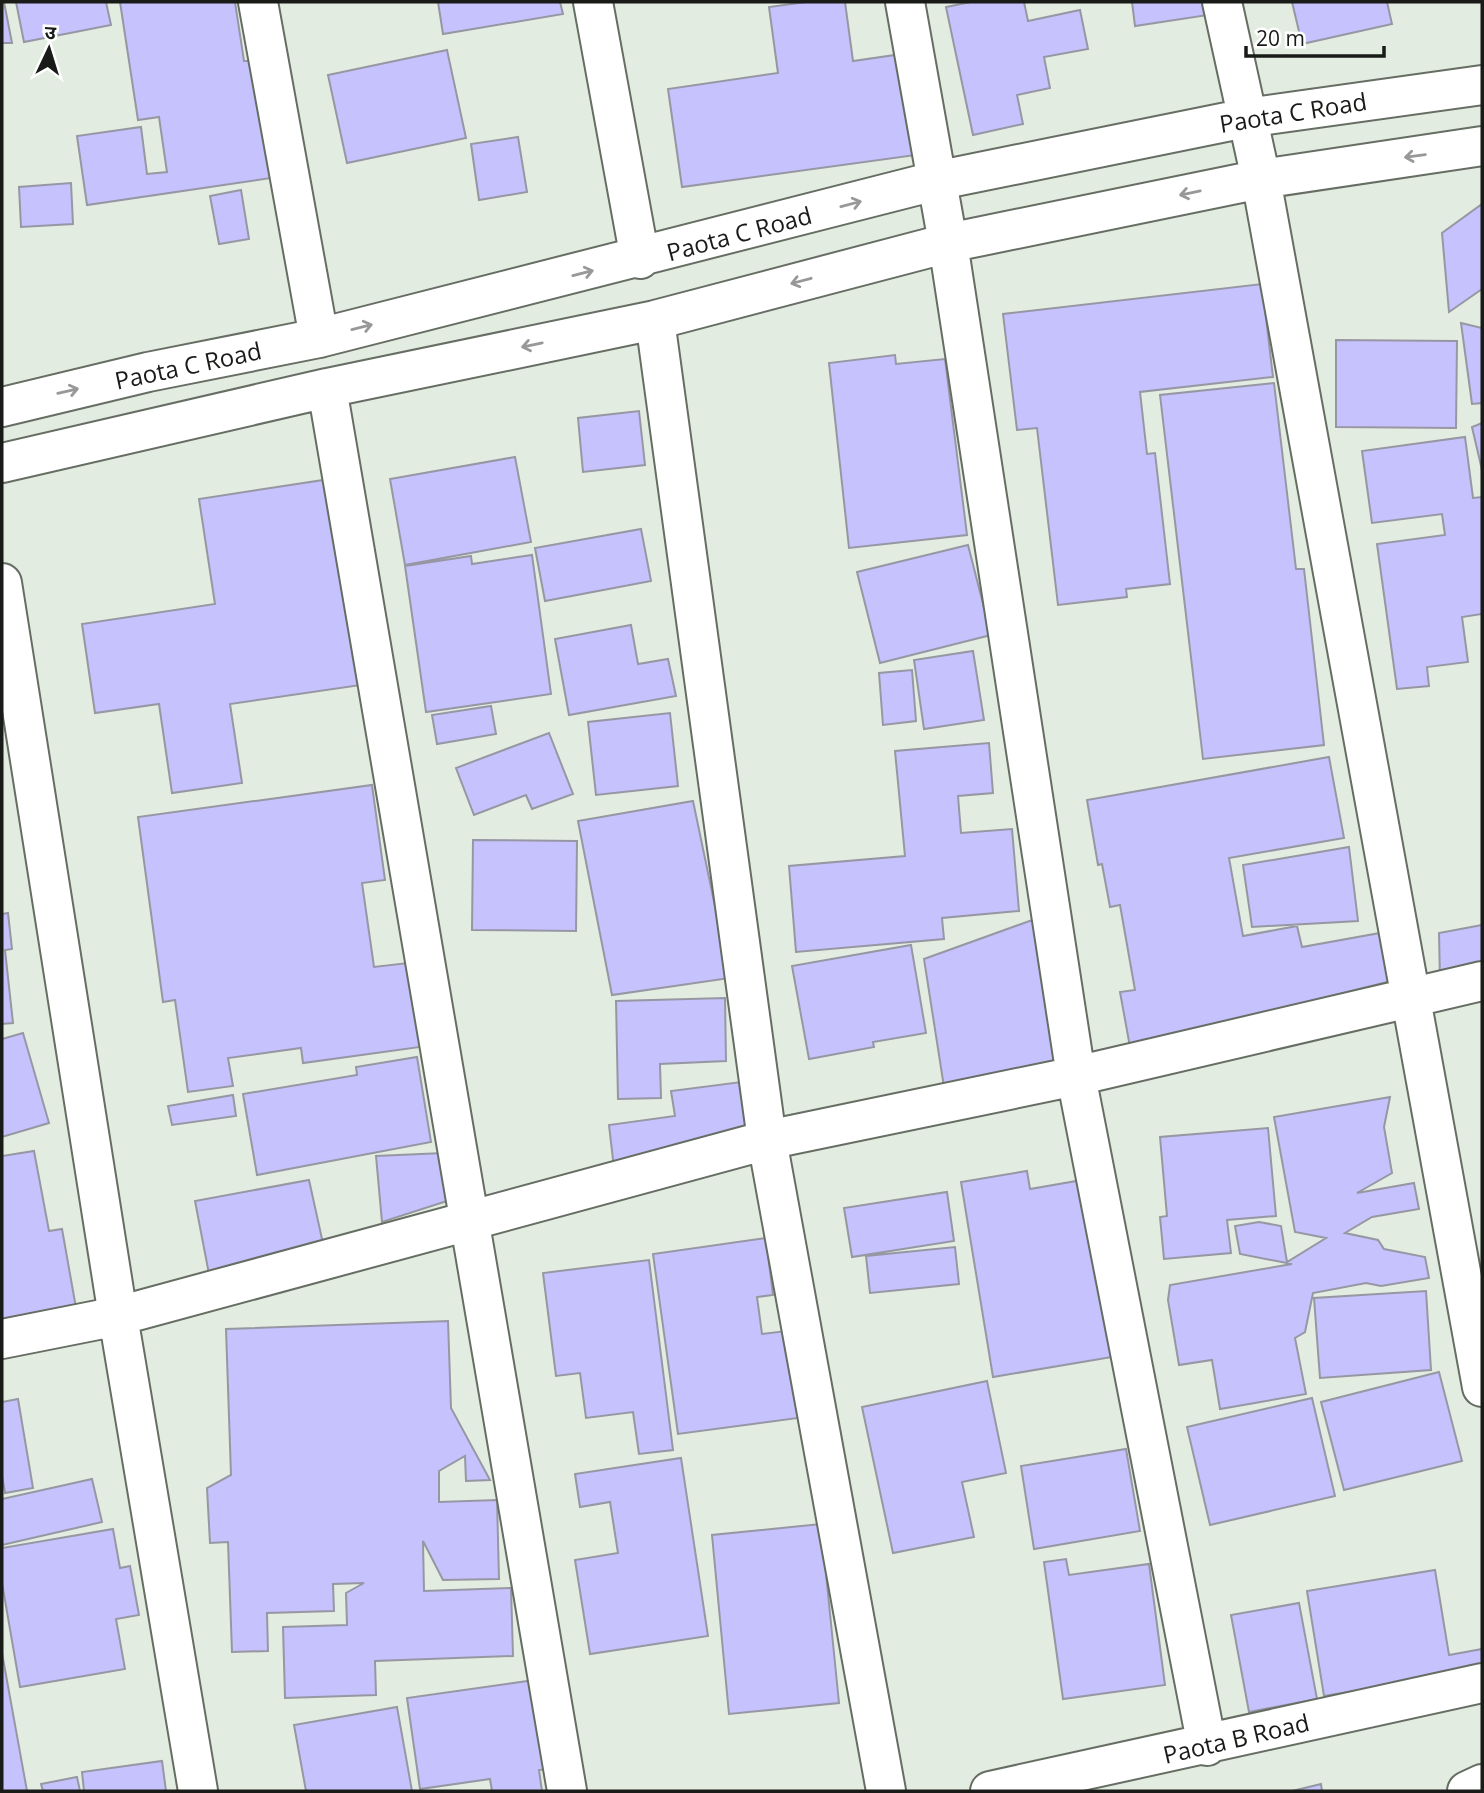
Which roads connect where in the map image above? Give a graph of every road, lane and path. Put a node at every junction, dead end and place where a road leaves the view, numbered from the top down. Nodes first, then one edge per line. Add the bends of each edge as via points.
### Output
1 (258, 2) edge
2 (593, 2) edge
3 (905, 2) edge
4 (1222, 2) edge
5 (1482, 85) edge
6 (1245, 118) junction
7 (1482, 146) edge
8 (1261, 179) junction
9 (935, 181) junction
10 (948, 243) junction
11 (640, 259) junction
12 (655, 320) junction
13 (319, 338) junction
14 (327, 388) junction
15 (2, 407) edge
16 (2, 463) edge
17 (2, 583) edge
18 (1482, 981) edge
19 (1411, 997) junction
20 (1076, 1076) junction
21 (767, 1140) junction
22 (470, 1218) junction
23 (118, 1316) junction
24 (2, 1339) edge
25 (1482, 1387) edge
26 (1482, 1683) edge
27 (1208, 1746) junction
28 (1482, 1784) edge
29 (198, 1791) edge
30 (567, 1791) edge
31 (886, 1791) edge
32 (990, 1791) edge
33 (1467, 1791) edge

1 - 13 street
2 - 11 street
3 - 9 street
4 - 6 street
5 - 6 street, Paota C Road
6 - 8 street
6 - 9 street, Paota C Road
7 -> 8 street
8 -> 10 street
8 - 19 street
9 - 10 street
11 -> 9 street, Paota C Road
10 -> 12 street
10 - 20 street
13 -> 11 street, Paota C Road
12 -> 14 street
12 - 21 street
15 -> 13 street, Paota C Road
14 - 16 street
14 - 22 street
17 - 23 street
18 - 19 street
19 - 20 street
19 - 25 street
20 - 21 street
20 - 27 street
21 - 22 street
21 - 31 street
22 - 23 street
22 - 30 street
23 - 24 street
23 - 29 street
26 - 27 street, Paota B Road
27 - 32 street, Paota B Road
28 - 33 street

